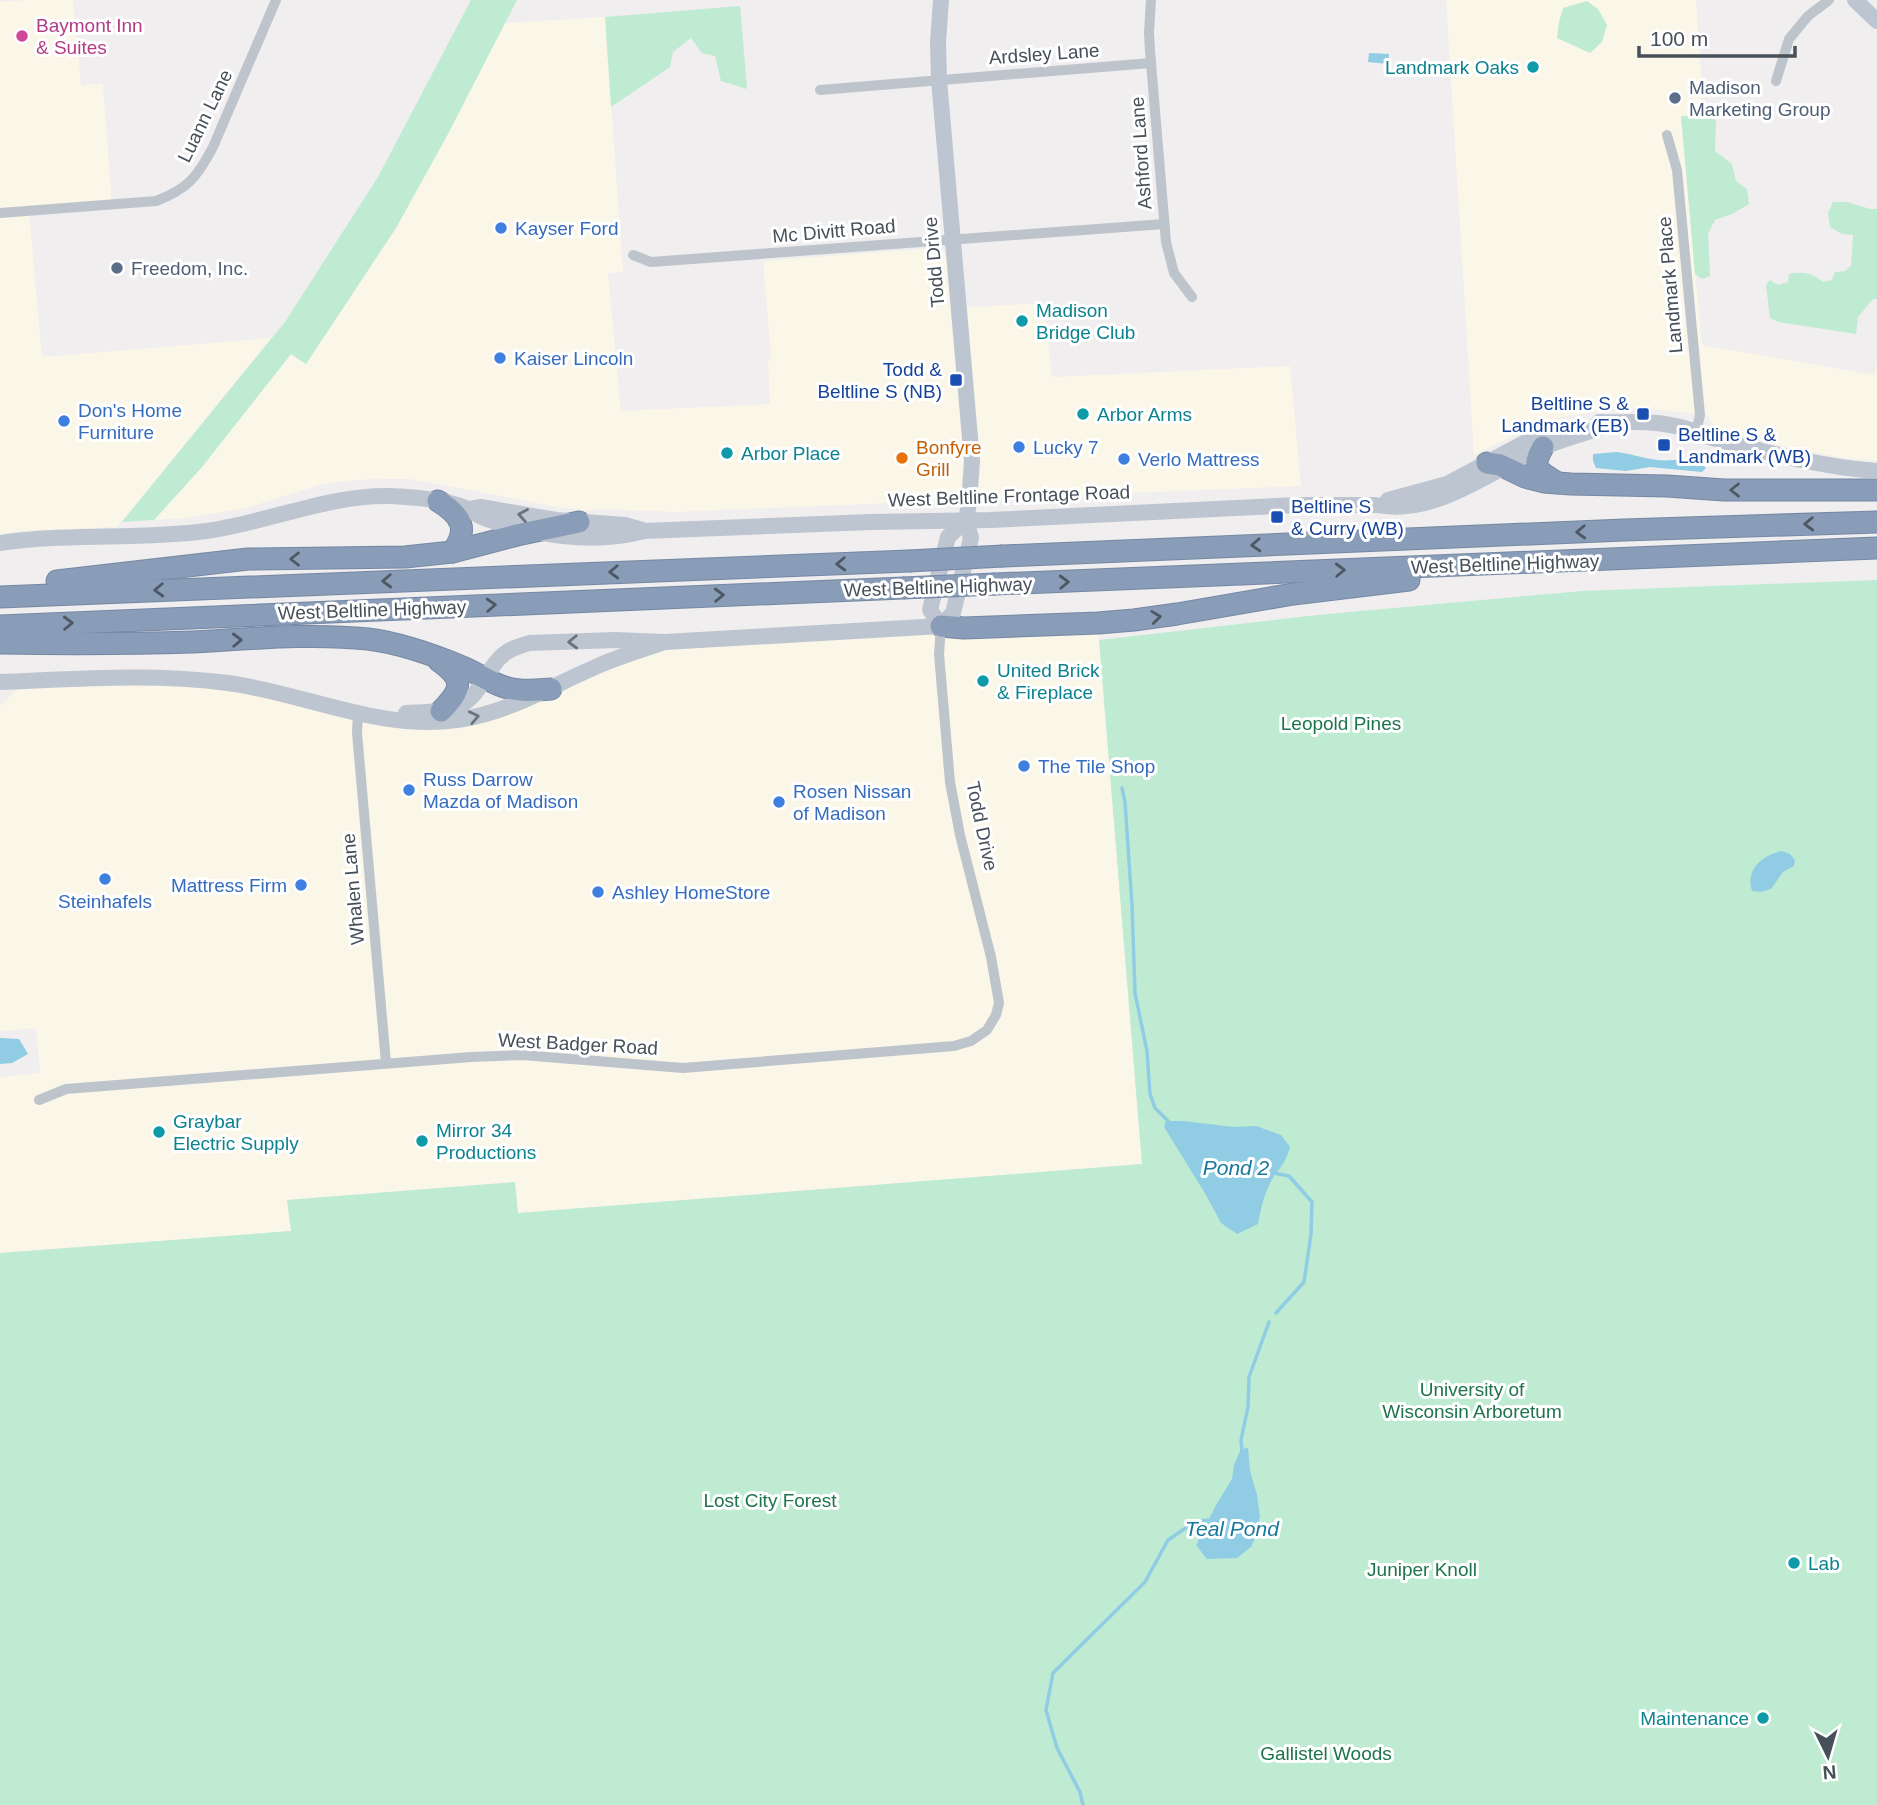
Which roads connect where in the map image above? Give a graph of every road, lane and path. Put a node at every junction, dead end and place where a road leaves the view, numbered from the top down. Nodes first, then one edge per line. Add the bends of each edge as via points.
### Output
1 (276, 0) edge
2 (941, 0) edge
3 (1151, 0) edge
4 (1829, 0) edge
5 (1854, 0) edge
6 (1877, 21) edge
7 (1151, 63) junction
8 (939, 80) junction
9 (1776, 81) dead end
10 (820, 90) dead end
11 (1667, 135) dead end
12 (0, 213) edge
13 (1164, 223) junction
14 (953, 239) junction
15 (634, 255) dead end
16 (1192, 297) dead end
17 (1610, 423) junction
18 (1696, 432) junction
19 (1543, 447) junction
20 (1496, 465) junction
21 (1877, 471) edge
22 (1558, 483) junction
23 (1877, 490) edge
24 (438, 501) junction
25 (468, 509) junction
26 (966, 520) junction
27 (579, 522) junction
28 (1877, 522) edge
29 (644, 531) junction
30 (532, 532) junction
31 (0, 543) edge
32 (1877, 548) edge
33 (452, 552) junction
34 (1588, 560) junction
35 (0, 587) edge
36 (0, 597) edge
37 (0, 626) edge
38 (941, 626) junction
39 (665, 642) junction
40 (0, 643) edge
41 (429, 654) junction
42 (486, 678) junction
43 (0, 682) edge
44 (551, 689) junction
45 (441, 711) junction
46 (358, 713) junction
47 (987, 1030) joint
48 (386, 1063) junction
49 (39, 1100) dead end

1 - 12 street, Luann Lane via 213,147 184,187 156,201
2 - 8 street, Todd Drive
3 - 7 street, Ashford Lane
4 - 9 street via 1789,39
5 - 6 street
7 - 8 street, Ardsley Lane
7 - 13 street, Ashford Lane
8 - 10 street, Ardsley Lane
8 - 14 street, Todd Drive
11 - 18 street, Landmark Place via 1677,170 1700,415
13 - 14 street, Mc Divitt Road
13 - 16 street, Ashford Lane via 1174,273
14 - 15 street, Mc Divitt Road via 651,262
14 - 26 street, Todd Drive via 972,461
17 - 18 street, West Beltline Frontage Road via 1654,423
17 - 19 street, West Beltline Frontage Road
17 - 20 street, West Beltline Frontage Road via 1592,422 1532,439
18 - 21 street, West Beltline Frontage Road via 1798,459
19 - 20 street, West Beltline Frontage Road
19 - 22 highway via 1536,460 1539,471
20 - 22 highway
20 - 26 street, West Beltline Frontage Road via 1461,491 1392,508 1274,506
23 -> 22 highway
24 - 25 street, West Beltline Frontage Road
24 - 31 street, West Beltline Frontage Road via 357,498 206,531
24 - 33 highway via 460,521 462,534
27 -> 25 street, West Beltline Frontage Road
25 - 30 street, West Beltline Frontage Road
26 - 29 street, West Beltline Frontage Road
26 - 38 street, Todd Drive via 971,538 953,612
26 - 38 street, Todd Drive via 947,537 930,610
27 - 29 street, West Beltline Frontage Road
27 - 30 highway
28 -> 36 highway, West Beltline Highway, bridge
29 - 30 street, West Beltline Frontage Road via 598,537
30 - 33 highway
32 - 34 highway, West Beltline Highway
33 -> 35 highway via 234,560
37 -> 34 highway, West Beltline Highway, bridge
38 -> 34 highway via 1098,623 1330,589
38 - 39 street
38 - 47 street, Todd Drive via 939,654 950,782 999,1003
39 -> 42 street via 529,643 504,653
39 - 44 street via 603,663
40 -> 41 highway via 340,637
41 - 42 highway
41 - 45 highway via 449,668 459,687
42 - 44 highway via 504,688
42 - 45 street via 475,695 460,706
43 - 46 street via 161,677 264,689
46 -> 44 street via 398,722 458,720 486,715
45 - 46 street
46 - 48 street, Whalen Lane
47 - 48 street, West Badger Road via 954,1045 683,1068 522,1055
48 - 49 street, West Badger Road via 66,1089

